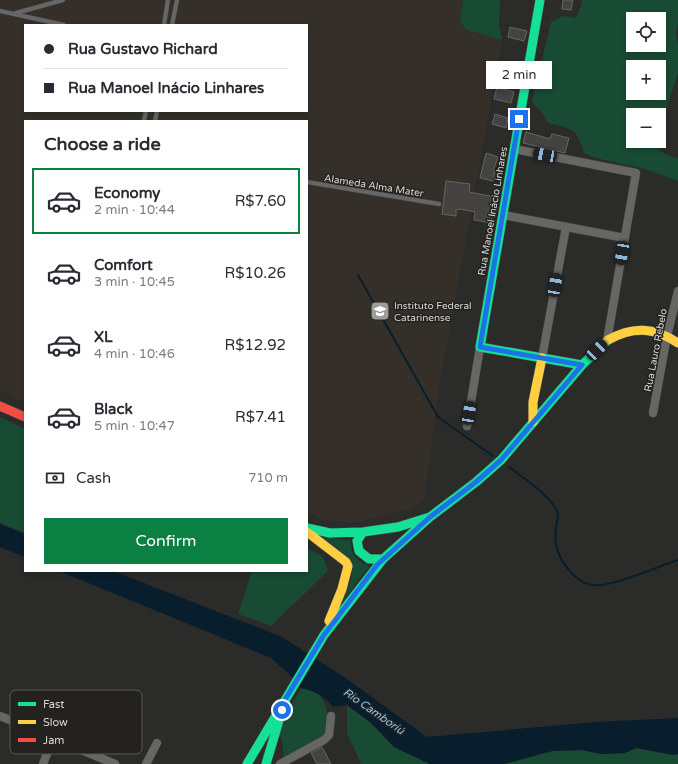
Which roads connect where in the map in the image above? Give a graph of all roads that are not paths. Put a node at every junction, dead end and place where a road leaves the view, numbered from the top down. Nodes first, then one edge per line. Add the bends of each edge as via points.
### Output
1 (63, 0) edge
2 (168, 0) edge
3 (177, 0) edge
4 (540, 0) edge
5 (0, 11) edge
6 (15, 14) junction
7 (60, 24) edge
8 (164, 24) edge
9 (172, 24) edge
10 (514, 149) junction
11 (308, 182) edge
12 (439, 204) dead end
13 (503, 215) junction
14 (566, 227) junction
15 (625, 238) junction
16 (678, 291) edge
17 (667, 336) junction
18 (607, 341) junction
19 (678, 343) edge
20 (480, 347) junction
21 (542, 358) junction
22 (582, 365) junction
23 (0, 406) edge
24 (653, 413) dead end
25 (24, 417) edge
26 (533, 422) junction
27 (467, 426) dead end
28 (430, 517) junction
29 (308, 528) edge
30 (363, 532) junction
31 (308, 533) edge
32 (383, 560) junction
33 (324, 635) junction
34 (289, 694) junction
35 (0, 716) edge
36 (331, 716) dead end
37 (10, 720) edge
38 (157, 743) dead end
39 (47, 754) edge
40 (91, 754) edge
41 (43, 764) edge
42 (115, 764) edge
43 (146, 764) edge
44 (246, 764) edge
45 (266, 764) edge
46 (280, 764) edge

1 - 6 lane
2 - 8 lane
3 - 9 lane
4 - 10 main road, Rua Manoel Inácio Linhares
5 - 6 lane
6 - 7 lane
10 - 13 main road, Rua Manoel Inácio Linhares
10 - 15 street via 636,173
11 - 12 lane, Alameda Alma Mater
13 - 14 street
13 - 20 main road, Rua Manoel Inácio Linhares
14 - 15 street
14 - 21 street
15 - 18 street
16 - 17 street, Rua Lauro Rebelo
17 - 18 main road via 637,330 621,333
17 - 19 main road
17 - 24 street, Rua Lauro Rebelo
18 - 22 main road
20 - 21 main road
20 - 27 street, Rua Manoel Inácio Linhares
21 - 22 main road
21 - 26 main road via 533,402
22 - 26 main road
23 - 25 main road
26 - 28 main road via 501,460
28 - 30 main road via 398,527
28 - 32 main road
29 - 30 main road via 330,533
30 - 32 main road via 357,541 362,556 376,562
31 - 33 main road via 348,566
32 - 33 main road
33 - 34 main road
34 - 44 main road
34 - 45 main road
35 - 37 street
36 - 46 street via 328,735 324,740
38 - 43 street
39 - 41 street
40 - 42 street

